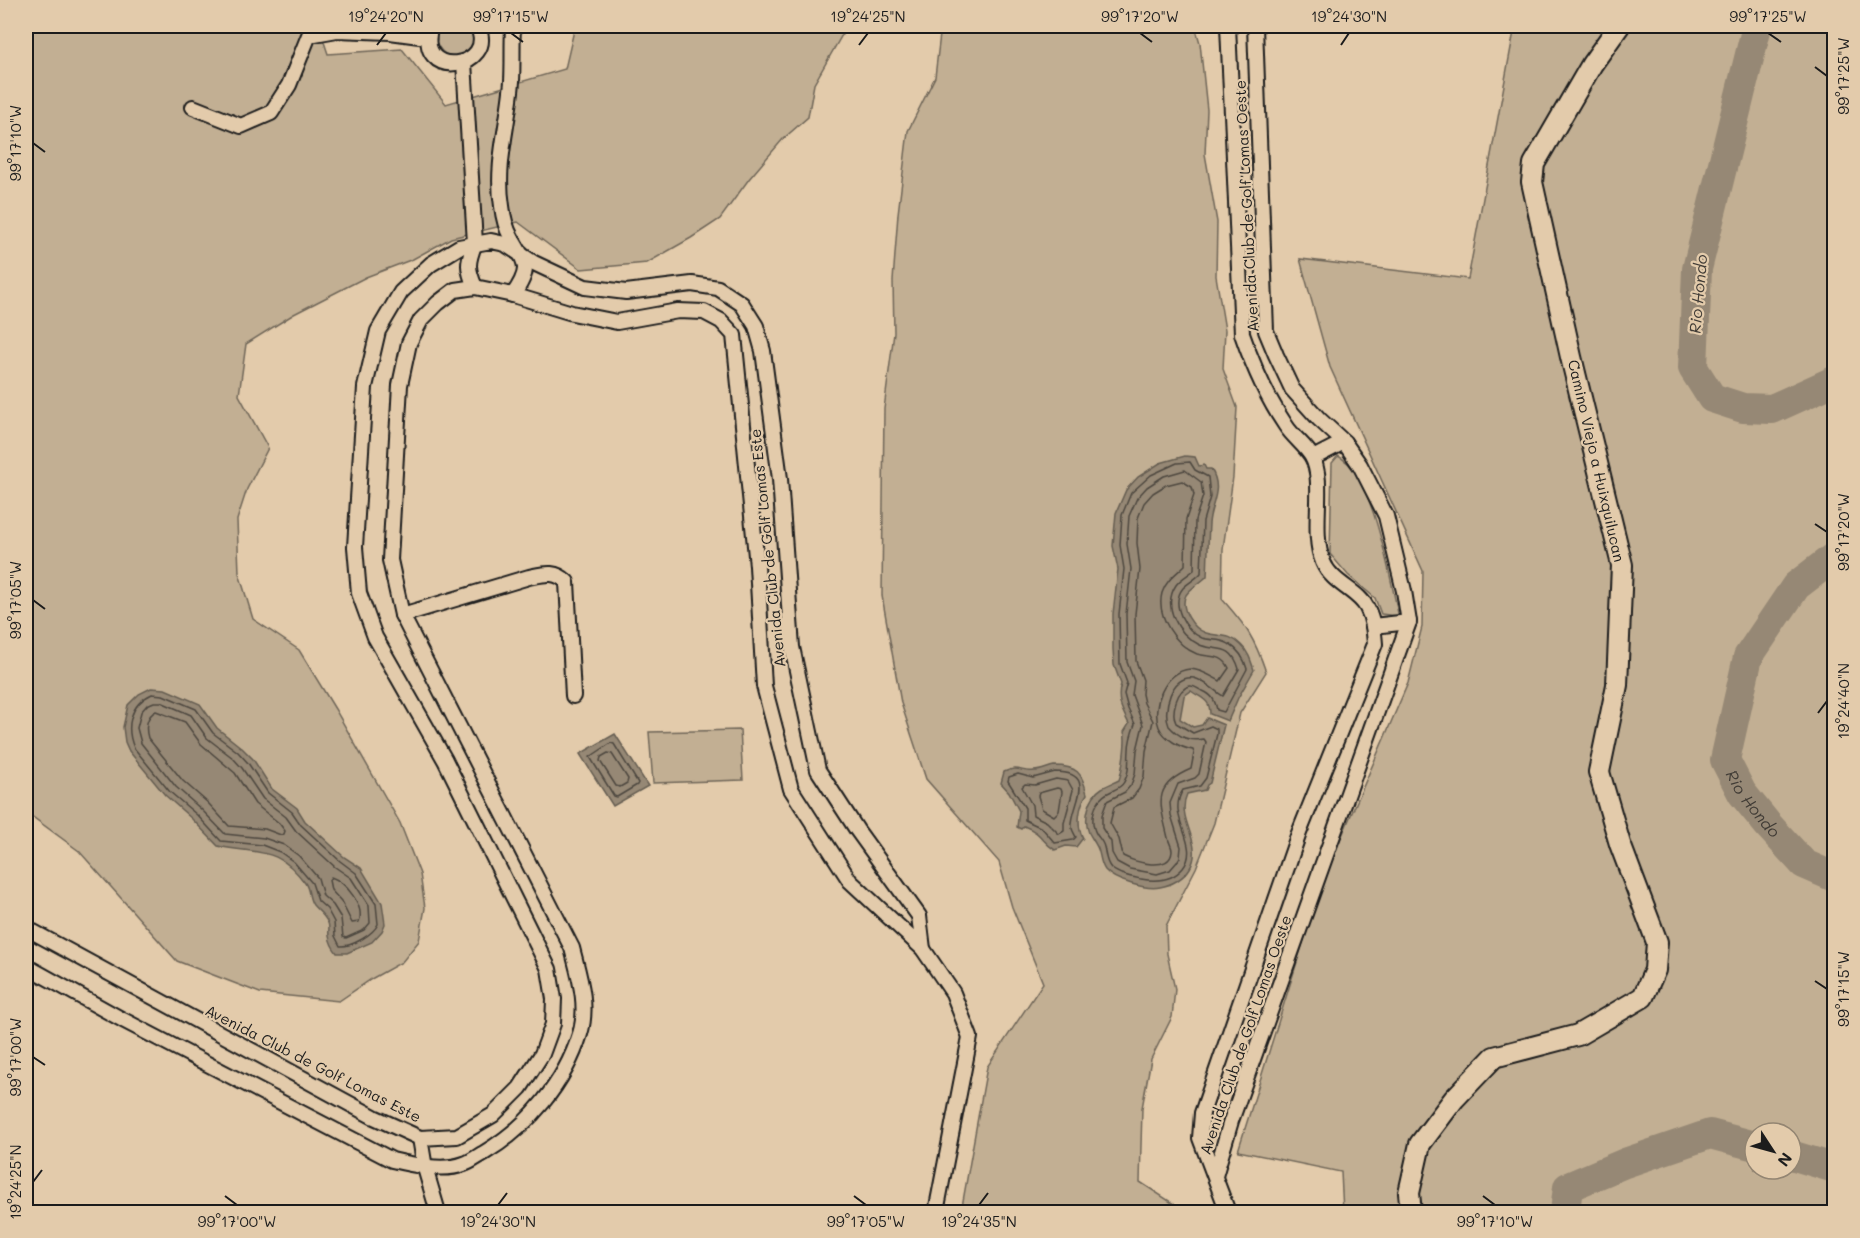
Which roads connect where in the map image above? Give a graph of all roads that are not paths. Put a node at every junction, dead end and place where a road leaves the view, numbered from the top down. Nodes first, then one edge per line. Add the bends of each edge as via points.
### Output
1 (477, 26) edge
2 (513, 26) edge
3 (1228, 26) edge
4 (1255, 26) edge
5 (1619, 26) edge
6 (429, 31) edge
7 (464, 62) junction
8 (193, 107) dead end
9 (475, 243) junction
10 (523, 256) junction
11 (475, 287) junction
12 (513, 295) junction
13 (1344, 442) junction
14 (1313, 458) junction
15 (402, 615) junction
16 (1408, 622) junction
17 (1373, 626) junction
18 (573, 696) dead end
19 (26, 928) edge
20 (923, 949) junction
21 (26, 966) edge
22 (420, 1138) junction
23 (425, 1168) junction
24 (1215, 1176) junction
25 (438, 1212) edge
26 (936, 1212) edge
27 (1228, 1212) edge
28 (1411, 1212) edge

1 - 7 street via 481,39 478,49
2 - 10 street via 512,81 499,173 510,235
3 - 14 street, Avenida Club de Golf Lomas Oeste via 1242,334 1280,417
4 - 13 street, Avenida Club de Golf Lomas Oeste via 1266,331 1292,389
5 - 28 main road, Camino Viejo a Huixquilucan via 1592,64 1534,164 1532,182 1622,565 1617,685 1599,772 1620,844 1657,942 1655,970 1642,998 1578,1035 1494,1057 1454,1099 1420,1144 1409,1193
6 - 7 street via 429,48 435,57 454,65
6 - 8 street via 337,30 309,35 289,85 271,113 241,126
7 - 9 street
9 - 10 street, Avenida Club de Golf Lomas Este via 505,244
9 - 11 street via 468,267
9 - 22 street, Avenida Club de Golf Lomas Este via 431,264 401,292 378,331 365,387 355,547 359,593 375,637 445,760 549,969 553,1024 537,1063 520,1088 493,1115 458,1136
10 - 12 street via 524,275
10 - 20 street, Avenida Club de Golf Lomas Este via 585,287 626,292 693,284 718,288 742,304 756,326 763,351 780,479 792,647 818,770 918,916
11 - 12 street, Avenida Club de Golf Lomas Este
11 - 15 street via 455,291 438,303 421,320 409,343 400,385 390,560
12 - 20 street, Avenida Club de Golf Lomas Este via 617,322 678,311 704,312 721,321 734,335 764,686 791,789 850,881
13 - 14 street
13 - 16 street, Avenida Club de Golf Lomas Oeste via 1386,516
14 - 17 street via 1318,543 1323,562 1330,574 1366,606
15 - 18 street via 529,577 555,573 567,582
15 - 23 street via 572,948 584,994 581,1032 565,1071 540,1106 507,1140 464,1165
16 - 17 street
16 - 24 street, Avenida Club de Golf Lomas Oeste via 1235,1109
17 - 24 street, Avenida Club de Golf Lomas Oeste via 1375,644 1299,834 1202,1113 1200,1138
19 - 22 street, Avenida Club de Golf Lomas Este via 374,1117
20 - 26 street via 953,993 970,1037
21 - 23 street via 382,1155
22 - 23 street
23 - 25 street
24 - 27 street

